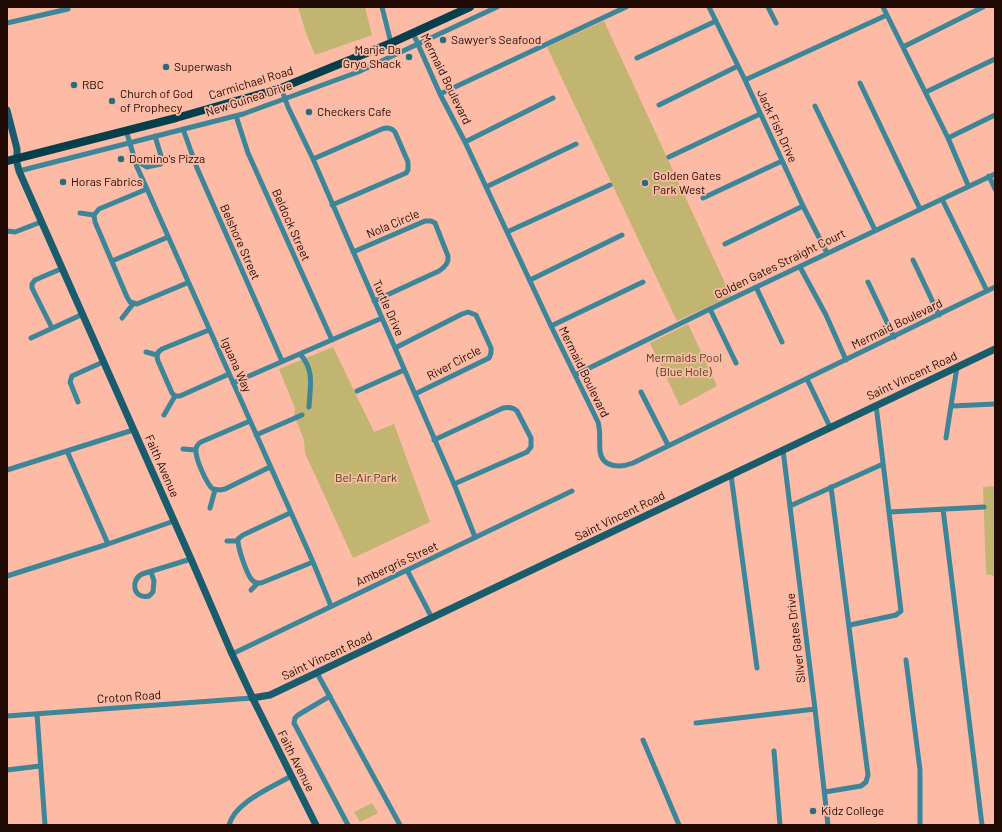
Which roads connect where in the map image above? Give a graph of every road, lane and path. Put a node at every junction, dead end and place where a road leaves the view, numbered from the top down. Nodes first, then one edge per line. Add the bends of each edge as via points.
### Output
1 (382, 7) edge
2 (470, 7) edge
3 (497, 7) edge
4 (626, 7) edge
5 (710, 7) edge
6 (768, 7) edge
7 (883, 7) edge
8 (983, 7) edge
9 (68, 9) dead end
10 (887, 15) junction
11 (716, 21) junction
12 (7, 23) edge
13 (776, 23) dead end
14 (413, 33) junction
15 (391, 43) junction
16 (418, 43) junction
17 (903, 47) junction
18 (637, 58) dead end
19 (995, 59) edge
20 (738, 66) junction
21 (745, 80) junction
22 (860, 83) dead end
23 (281, 88) junction
24 (926, 92) junction
25 (440, 94) junction
26 (553, 98) dead end
27 (285, 99) junction
28 (659, 105) dead end
29 (815, 106) dead end
30 (7, 110) edge
31 (760, 114) junction
32 (995, 115) edge
33 (236, 116) junction
34 (183, 129) junction
35 (126, 130) junction
36 (155, 136) junction
37 (948, 138) junction
38 (129, 142) junction
39 (465, 142) junction
40 (576, 144) dead end
41 (669, 157) dead end
42 (17, 158) junction
43 (313, 159) junction
44 (7, 160) edge
45 (135, 160) junction
46 (782, 161) junction
47 (19, 171) junction
48 (995, 174) edge
49 (989, 176) junction
50 (610, 185) dead end
51 (968, 186) junction
52 (486, 187) junction
53 (147, 189) junction
54 (995, 189) edge
55 (703, 198) dead end
56 (942, 199) junction
57 (332, 205) junction
58 (803, 206) junction
59 (920, 209) junction
60 (80, 213) dead end
61 (94, 215) junction
62 (42, 222) junction
63 (875, 230) junction
64 (7, 231) edge
65 (507, 232) junction
66 (622, 236) dead end
67 (168, 237) junction
68 (725, 244) dead end
69 (353, 252) junction
70 (827, 253) junction
71 (112, 260) junction
72 (913, 260) dead end
73 (800, 267) junction
74 (63, 268) junction
75 (530, 280) junction
76 (643, 282) dead end
77 (868, 282) dead end
78 (187, 283) junction
79 (756, 287) junction
80 (995, 287) edge
81 (987, 291) junction
82 (374, 300) junction
83 (133, 304) junction
84 (710, 309) junction
85 (83, 314) junction
86 (939, 315) junction
87 (122, 318) dead end
88 (382, 318) junction
89 (551, 326) junction
90 (52, 328) junction
91 (209, 330) junction
92 (894, 337) junction
93 (31, 338) dead end
94 (332, 340) junction
95 (782, 342) dead end
96 (395, 348) junction
97 (995, 349) edge
98 (146, 352) dead end
99 (300, 354) junction
100 (157, 355) junction
101 (846, 360) junction
102 (282, 361) junction
103 (103, 362) junction
104 (736, 363) dead end
105 (957, 367) junction
106 (404, 370) junction
107 (229, 374) junction
108 (575, 375) junction
109 (807, 379) junction
110 (233, 383) junction
111 (357, 391) dead end
112 (641, 392) dead end
113 (415, 394) junction
114 (175, 396) junction
115 (78, 402) dead end
116 (995, 404) edge
117 (876, 405) junction
118 (952, 406) junction
119 (309, 407) dead end
120 (164, 415) dead end
121 (302, 415) dead end
122 (250, 421) junction
123 (830, 427) junction
124 (133, 430) junction
125 (256, 435) junction
126 (946, 438) dead end
127 (434, 440) junction
128 (668, 445) junction
129 (183, 449) dead end
130 (196, 450) junction
131 (783, 450) junction
132 (67, 451) junction
133 (883, 464) junction
134 (270, 467) junction
135 (7, 470) edge
136 (731, 475) junction
137 (454, 484) junction
138 (831, 487) junction
139 (216, 490) junction
140 (572, 492) dead end
141 (790, 506) junction
142 (984, 507) dead end
143 (210, 508) dead end
144 (943, 509) junction
145 (889, 512) junction
146 (290, 513) junction
147 (174, 521) junction
148 (475, 537) junction
149 (227, 541) dead end
150 (238, 541) junction
151 (108, 544) junction
152 (191, 559) junction
153 (313, 562) junction
154 (407, 570) junction
155 (151, 572) junction
156 (7, 576) edge
157 (258, 583) junction
158 (251, 590) dead end
159 (331, 606) junction
160 (432, 618) junction
161 (850, 625) junction
162 (232, 654) junction
163 (906, 660) dead end
164 (757, 668) dead end
165 (317, 673) junction
166 (330, 696) junction
167 (252, 698) junction
168 (815, 709) junction
169 (37, 714) junction
170 (7, 716) edge
171 (696, 723) dead end
172 (643, 740) dead end
173 (774, 751) dead end
174 (40, 766) junction
175 (7, 770) edge
176 (291, 776) junction
177 (825, 792) junction
178 (45, 825) edge
179 (229, 825) edge
180 (316, 825) edge
181 (348, 825) edge
182 (400, 825) edge
183 (679, 825) edge
184 (780, 825) edge
185 (828, 825) edge
186 (920, 825) edge
187 (982, 825) edge

1 - 15 street
2 - 14 main road, Carmichael Road
3 - 16 street, New Guinea Drive
4 - 25 street
5 - 11 street, Jack Fish Drive
6 - 13 street
7 - 10 street
8 - 17 street
9 - 12 street
10 - 17 street
10 - 21 street
11 - 18 street
11 - 20 street, Jack Fish Drive
14 - 15 main road, Carmichael Road
14 - 16 street, Mermaid Boulevard
15 - 23 main road, Carmichael Road
16 - 25 street, Mermaid Boulevard
16 - 27 street, New Guinea Drive via 358,72
17 - 24 street
19 - 24 street
20 - 21 street, Jack Fish Drive
20 - 28 street
21 - 31 street, Jack Fish Drive
22 - 59 street
23 - 27 street, Turtle Drive
23 - 35 main road, Carmichael Road
24 - 37 street
25 - 39 street, Mermaid Boulevard
26 - 39 street
27 - 33 street, New Guinea Drive
27 - 43 street, Turtle Drive
29 - 63 street
30 - 42 street, Faith Avenue
31 - 41 street
31 - 46 street, Jack Fish Drive
32 - 37 street
33 - 34 street, New Guinea Drive
33 - 94 street, Beldock Street via 248,153
34 - 36 street, New Guinea Drive
34 - 102 street, Belshore Street via 197,168
35 - 38 street, Iguana Way
35 - 42 main road, Carmichael Road
36 - 38 street, New Guinea Drive
36 - 45 street via 161,164 147,167
37 - 51 street
38 - 45 street, Iguana Way
38 - 47 street, New Guinea Drive
39 - 52 street, Mermaid Boulevard
40 - 52 street
42 - 44 main road, Carmichael Road
42 - 47 street, Faith Avenue
43 - 57 street, Turtle Drive
43 - 57 street via 385,128 395,132 408,162 406,173
45 - 53 street, Iguana Way
46 - 55 street
46 - 58 street, Jack Fish Drive
47 - 62 street, Faith Avenue
48 - 49 street, Golden Gates Straight Court
49 - 51 street, Golden Gates Straight Court
49 - 54 street
50 - 65 street
51 - 56 street, Golden Gates Straight Court
52 - 65 street, Mermaid Boulevard
53 - 61 street via 99,209
53 - 67 street, Iguana Way
56 - 59 street, Golden Gates Straight Court
56 - 81 street
57 - 69 street, Turtle Drive
58 - 68 street
58 - 70 street, Jack Fish Drive
59 - 63 street, Golden Gates Straight Court
60 - 61 street
61 - 71 street
62 - 64 street via 15,232
62 - 74 street, Faith Avenue
63 - 70 street, Golden Gates Straight Court
65 - 75 street, Mermaid Boulevard
66 - 75 street
67 - 71 street
67 - 78 street, Iguana Way
69 - 82 street, Turtle Drive
69 - 82 street, Nola Circle via 425,221 436,224 448,256 446,266
70 - 73 street, Golden Gates Straight Court
71 - 83 street via 127,297
72 - 86 street
73 - 79 street, Golden Gates Straight Court
73 - 101 street via 826,315
74 - 85 street, Faith Avenue
74 - 90 street via 35,280 32,284
75 - 89 street, Mermaid Boulevard
76 - 89 street
77 - 92 street
78 - 83 street
78 - 91 street, Iguana Way
79 - 84 street, Golden Gates Straight Court
79 - 95 street
80 - 81 street, Mermaid Boulevard
81 - 86 street, Mermaid Boulevard
82 - 88 street, Turtle Drive
83 - 87 street
84 - 104 street
84 - 108 street, Golden Gates Straight Court
85 - 90 street
85 - 103 street, Faith Avenue
86 - 92 street, Mermaid Boulevard
88 - 94 street
88 - 96 street, Turtle Drive
89 - 108 street, Mermaid Boulevard
90 - 93 street
91 - 100 street via 162,349
91 - 107 street, Iguana Way
92 - 101 street, Mermaid Boulevard
94 - 99 street
96 - 106 street, Turtle Drive
96 - 113 street, River Circle via 462,314 471,313 477,317 491,348 489,358
97 - 105 street, Saint Vincent Road
98 - 100 street
99 - 102 street
99 - 119 street via 309,366 311,375
100 - 114 street
101 - 109 street, Mermaid Boulevard
102 - 110 street
103 - 115 street via 72,376 70,382
103 - 124 street, Faith Avenue
105 - 117 street, Saint Vincent Road
105 - 118 street
106 - 111 street
106 - 113 street, Turtle Drive
107 - 110 street, Iguana Way
107 - 114 street
108 - 128 street, Mermaid Boulevard via 598,422 600,451 606,462 617,466 629,464
109 - 123 street
109 - 128 street, Mermaid Boulevard
110 - 122 street, Iguana Way
112 - 128 street
113 - 127 street, Turtle Drive
114 - 120 street
116 - 118 street
117 - 123 street, Saint Vincent Road
117 - 133 street
118 - 126 street
121 - 125 street
122 - 125 street, Iguana Way
122 - 130 street via 201,442
123 - 131 street, Saint Vincent Road
124 - 132 street
124 - 147 street, Faith Avenue
125 - 134 street, Iguana Way
127 - 137 street, Turtle Drive
127 - 137 street via 509,407 516,410 531,438 531,447 527,452
129 - 130 street
130 - 139 street via 208,484
131 - 136 street, Saint Vincent Road
131 - 141 street, Silver Gates Drive
132 - 135 street
132 - 151 street
133 - 138 street
133 - 145 street
134 - 139 street via 225,489
134 - 146 street, Iguana Way
136 - 160 street, Saint Vincent Road
136 - 164 street
137 - 148 street, Turtle Drive
138 - 141 street
138 - 161 street
139 - 143 street
140 - 148 street, Ambergris Street
141 - 168 street, Silver Gates Drive
142 - 144 street
144 - 145 street
144 - 187 street
145 - 161 street via 900,612
146 - 150 street via 241,536
146 - 153 street, Iguana Way
147 - 151 street
147 - 152 street, Faith Avenue
148 - 154 street, Ambergris Street
149 - 150 street
150 - 157 street via 238,548 250,577
151 - 156 street
152 - 155 street
152 - 162 street, Faith Avenue
153 - 157 street
153 - 159 street, Iguana Way
154 - 159 street, Ambergris Street
154 - 160 street
155 - 155 street via 154,581 153,592 149,596 139,596 136,591 136,580 140,575
157 - 158 street
159 - 162 street, Ambergris Street
160 - 165 street, Saint Vincent Road
161 - 177 street via 868,778 861,786
162 - 167 street, Faith Avenue
163 - 186 street via 920,770
165 - 166 street
165 - 167 street, Saint Vincent Road via 270,695
166 - 181 street via 298,715 294,723
166 - 182 street
167 - 169 street, Croton Road
167 - 176 street, Faith Avenue
168 - 171 street
168 - 177 street, Silver Gates Drive
169 - 170 street, Croton Road
169 - 174 street
172 - 183 street
173 - 184 street
174 - 175 street
174 - 178 street
176 - 179 street via 244,803 233,815
176 - 180 street, Faith Avenue
177 - 185 street, Silver Gates Drive

